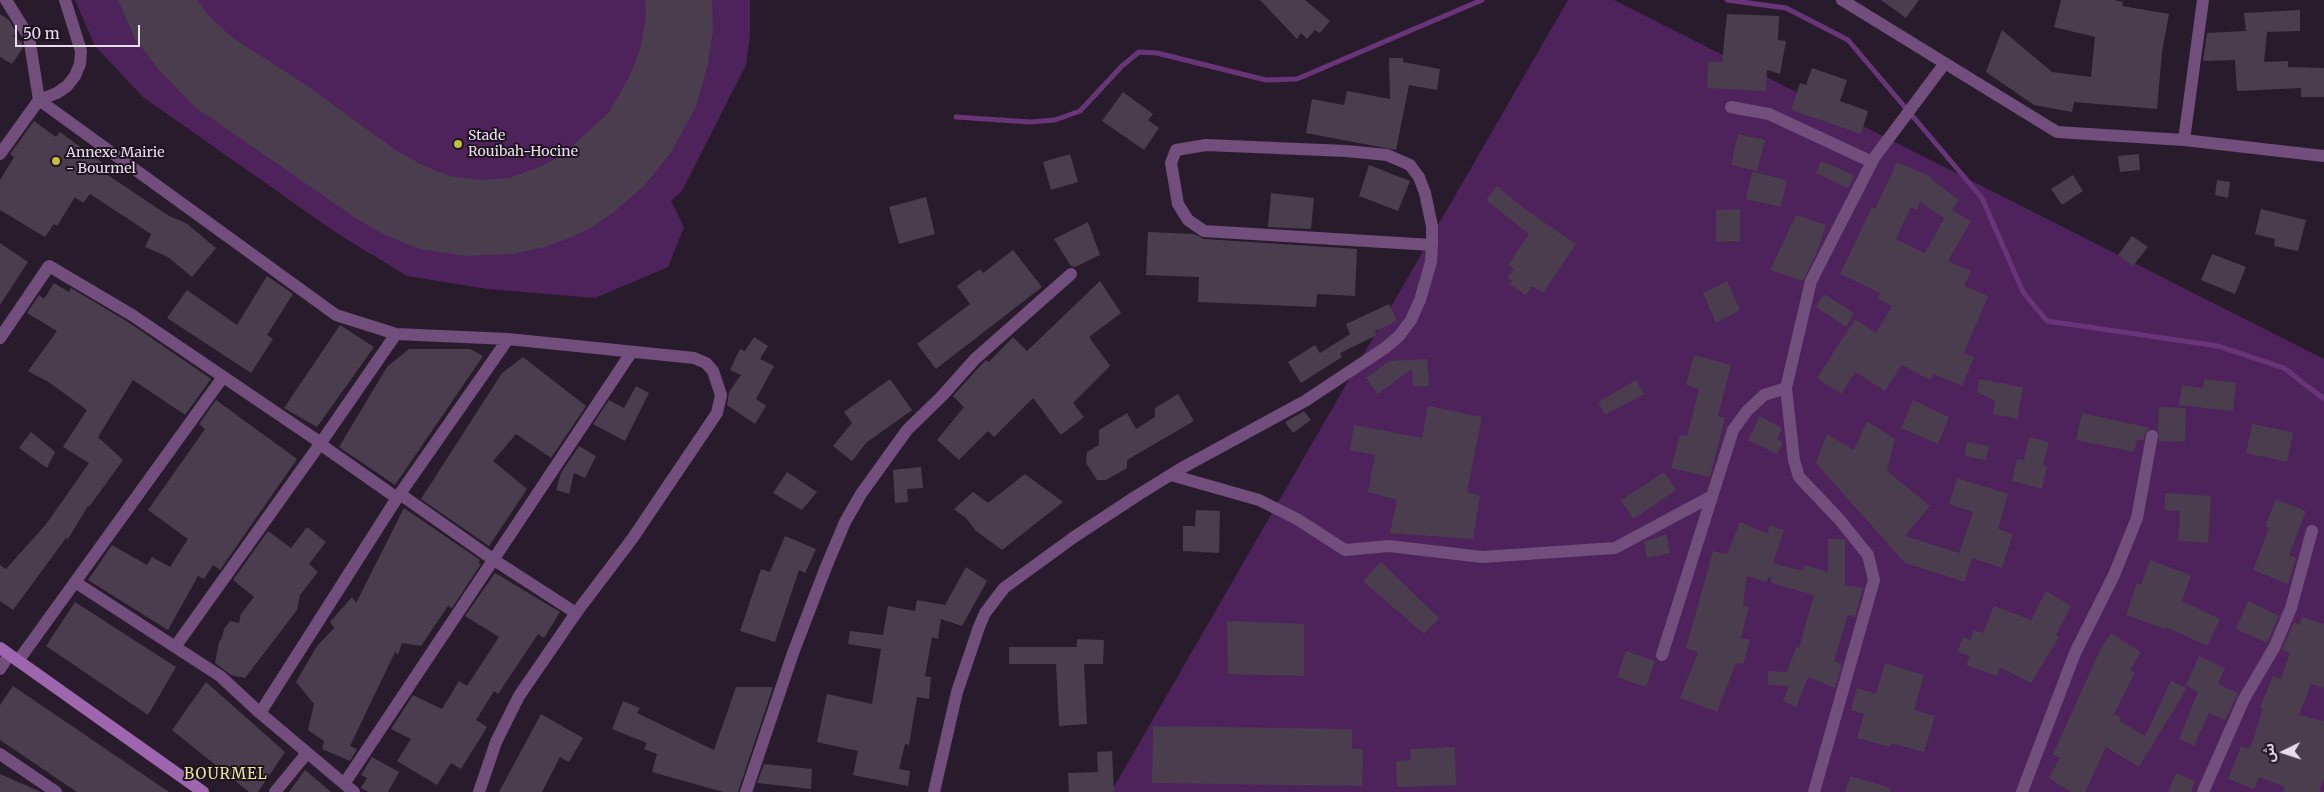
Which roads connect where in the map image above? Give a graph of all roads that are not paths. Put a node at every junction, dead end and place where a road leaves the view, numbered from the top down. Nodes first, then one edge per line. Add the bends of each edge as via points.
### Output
1 (6, 0) edge
2 (65, 0) edge
3 (1842, 0) edge
4 (2198, 1) edge
5 (1945, 63) junction
6 (39, 100) junction
7 (1730, 107) dead end
8 (2184, 140) junction
9 (0, 154) edge
10 (2324, 156) edge
11 (1872, 162) junction
12 (1432, 245) junction
13 (1071, 274) dead end
14 (396, 334) junction
15 (0, 338) edge
16 (508, 339) junction
17 (631, 352) junction
18 (223, 377) junction
19 (1786, 388) junction
20 (2152, 436) dead end
21 (321, 444) junction
22 (1171, 475) junction
23 (398, 496) junction
24 (1712, 496) junction
25 (2312, 531) dead end
26 (494, 560) junction
27 (75, 582) junction
28 (576, 613) junction
29 (175, 647) junction
30 (9, 655) edge
31 (1662, 655) dead end
32 (0, 669) edge
33 (260, 714) junction
34 (307, 753) junction
35 (0, 754) edge
36 (344, 784) junction
37 (56, 792) edge
38 (203, 792) edge
39 (275, 792) edge
40 (354, 792) edge
41 (479, 792) edge
42 (746, 792) edge
43 (934, 792) edge
44 (1814, 792) edge
45 (2022, 792) edge
46 (2203, 792) edge

1 - 6 street via 29,37
2 - 6 street via 79,39 80,64 67,86
3 - 5 street
4 - 8 street
5 - 8 street via 2057,132
5 - 11 street
6 - 9 street
6 - 14 street via 336,315
7 - 11 street via 1769,114
8 - 10 street
11 - 19 street via 1811,280
12 - 12 street via 1204,231 1188,220 1178,204 1172,174 1173,154 1181,148 1206,145 1346,151 1398,158 1410,165 1419,177 1430,209
12 - 22 street via 1427,280 1420,300 1399,336 1305,401
13 - 42 street via 975,359 907,430 861,494 834,549 793,652
14 - 16 street
14 - 21 street
15 - 18 street via 49,266 132,315
16 - 17 street
16 - 23 street
17 - 26 street
17 - 28 street via 694,358 706,363 718,380 721,400 717,413
18 - 21 street
18 - 27 street
19 - 24 street via 1764,394 1733,430
19 - 44 street via 1799,477 1868,555 1874,580
20 - 45 street via 2137,518 2114,575 2075,653
21 - 23 street
21 - 29 street
22 - 24 street via 1259,500 1297,519 1345,550 1389,546 1482,557 1614,548
22 - 43 street via 1017,577 992,601 979,627 957,692
23 - 26 street
23 - 33 street
24 - 31 street
25 - 46 street via 2291,608 2275,646 2244,699
26 - 28 street
26 - 36 street
27 - 29 street
27 - 30 street
28 - 41 street via 506,719
29 - 33 street via 220,676
30 - 32 street
30 - 38 main road
33 - 34 street
34 - 36 street
34 - 39 street
35 - 37 street
36 - 40 street

